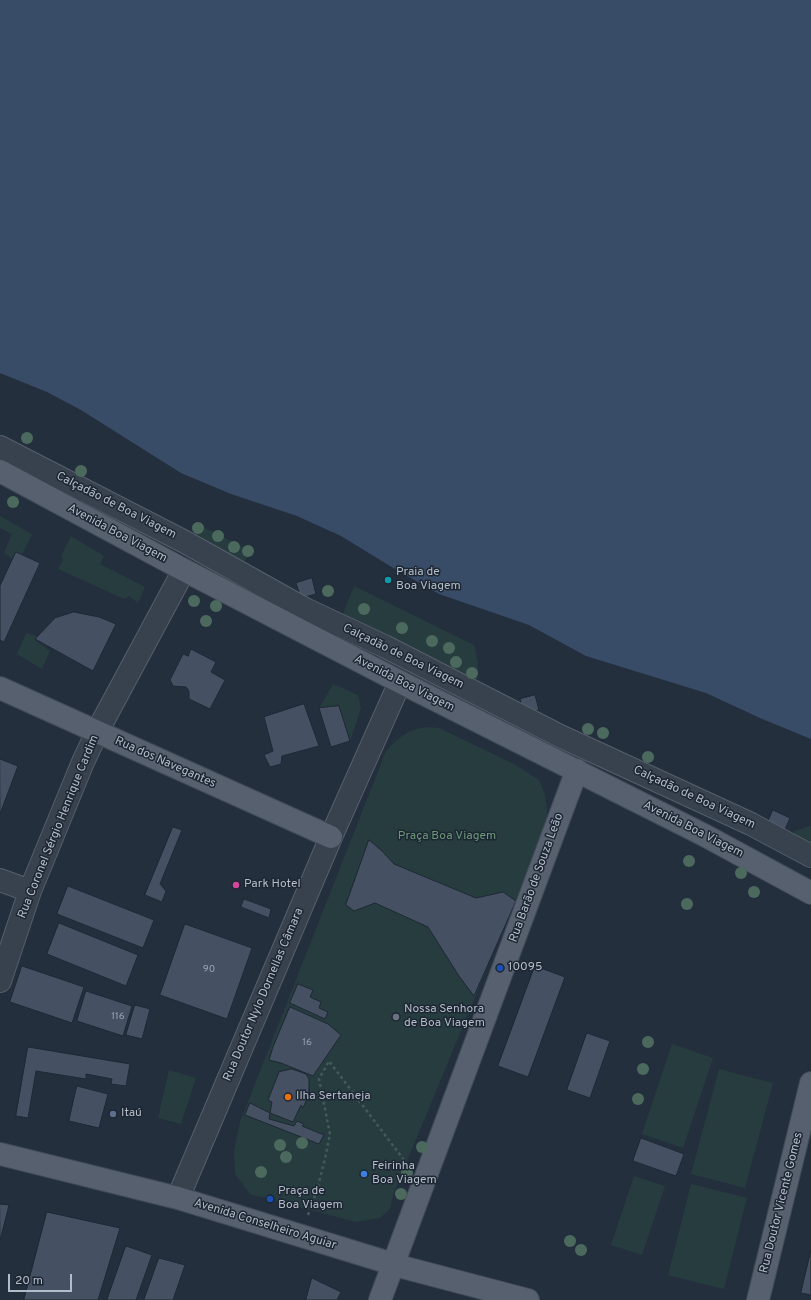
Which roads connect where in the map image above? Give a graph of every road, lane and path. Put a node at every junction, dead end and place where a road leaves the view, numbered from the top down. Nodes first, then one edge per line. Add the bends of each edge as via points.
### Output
1 (0, 447) edge
2 (0, 470) edge
3 (184, 570) junction
4 (400, 682) junction
5 (0, 688) edge
6 (97, 732) junction
7 (577, 770) junction
8 (331, 837) junction
9 (811, 856) edge
10 (0, 880) edge
11 (30, 891) junction
12 (811, 892) edge
13 (0, 982) edge
14 (810, 1092) edge
15 (0, 1154) edge
16 (422, 1185) junction
17 (178, 1198) junction
18 (306, 1220) dead end
19 (394, 1264) junction
20 (380, 1300) edge
21 (528, 1300) edge
22 (758, 1300) edge

1 - 9 street, Calçadão de Boa Viagem via 185,542 305,609 384,646 560,736 751,824
2 - 3 main road, Avenida Boa Viagem
3 - 4 main road, Avenida Boa Viagem
3 - 6 street, Rua Coronel Sérgio Henrique Cardim
4 - 7 main road, Avenida Boa Viagem
4 - 8 street, Rua Doutor Nylo Dornellas Câmara
5 - 6 main road, Rua dos Navegantes
6 - 8 main road, Rua dos Navegantes
6 - 11 street, Rua Coronel Sérgio Henrique Cardim
7 - 12 main road, Avenida Boa Viagem
7 - 16 main road, Rua Barão de Souza Leão
8 - 17 street, Rua Doutor Nylo Dornellas Câmara
10 - 11 street
11 - 13 street, Rua Coronel Sérgio Henrique Cardim
14 - 22 main road, Rua Doutor Vicente Gomes
15 - 17 main road, Avenida Conselheiro Aguiar
16 - 18 path via 329,1061 319,1079 330,1134 317,1190
16 - 19 main road, Rua Barão de Souza Leão
17 - 19 main road, Avenida Conselheiro Aguiar
19 - 20 main road, Rua Barão de Souza Leão
19 - 21 main road, Avenida Conselheiro Aguiar

